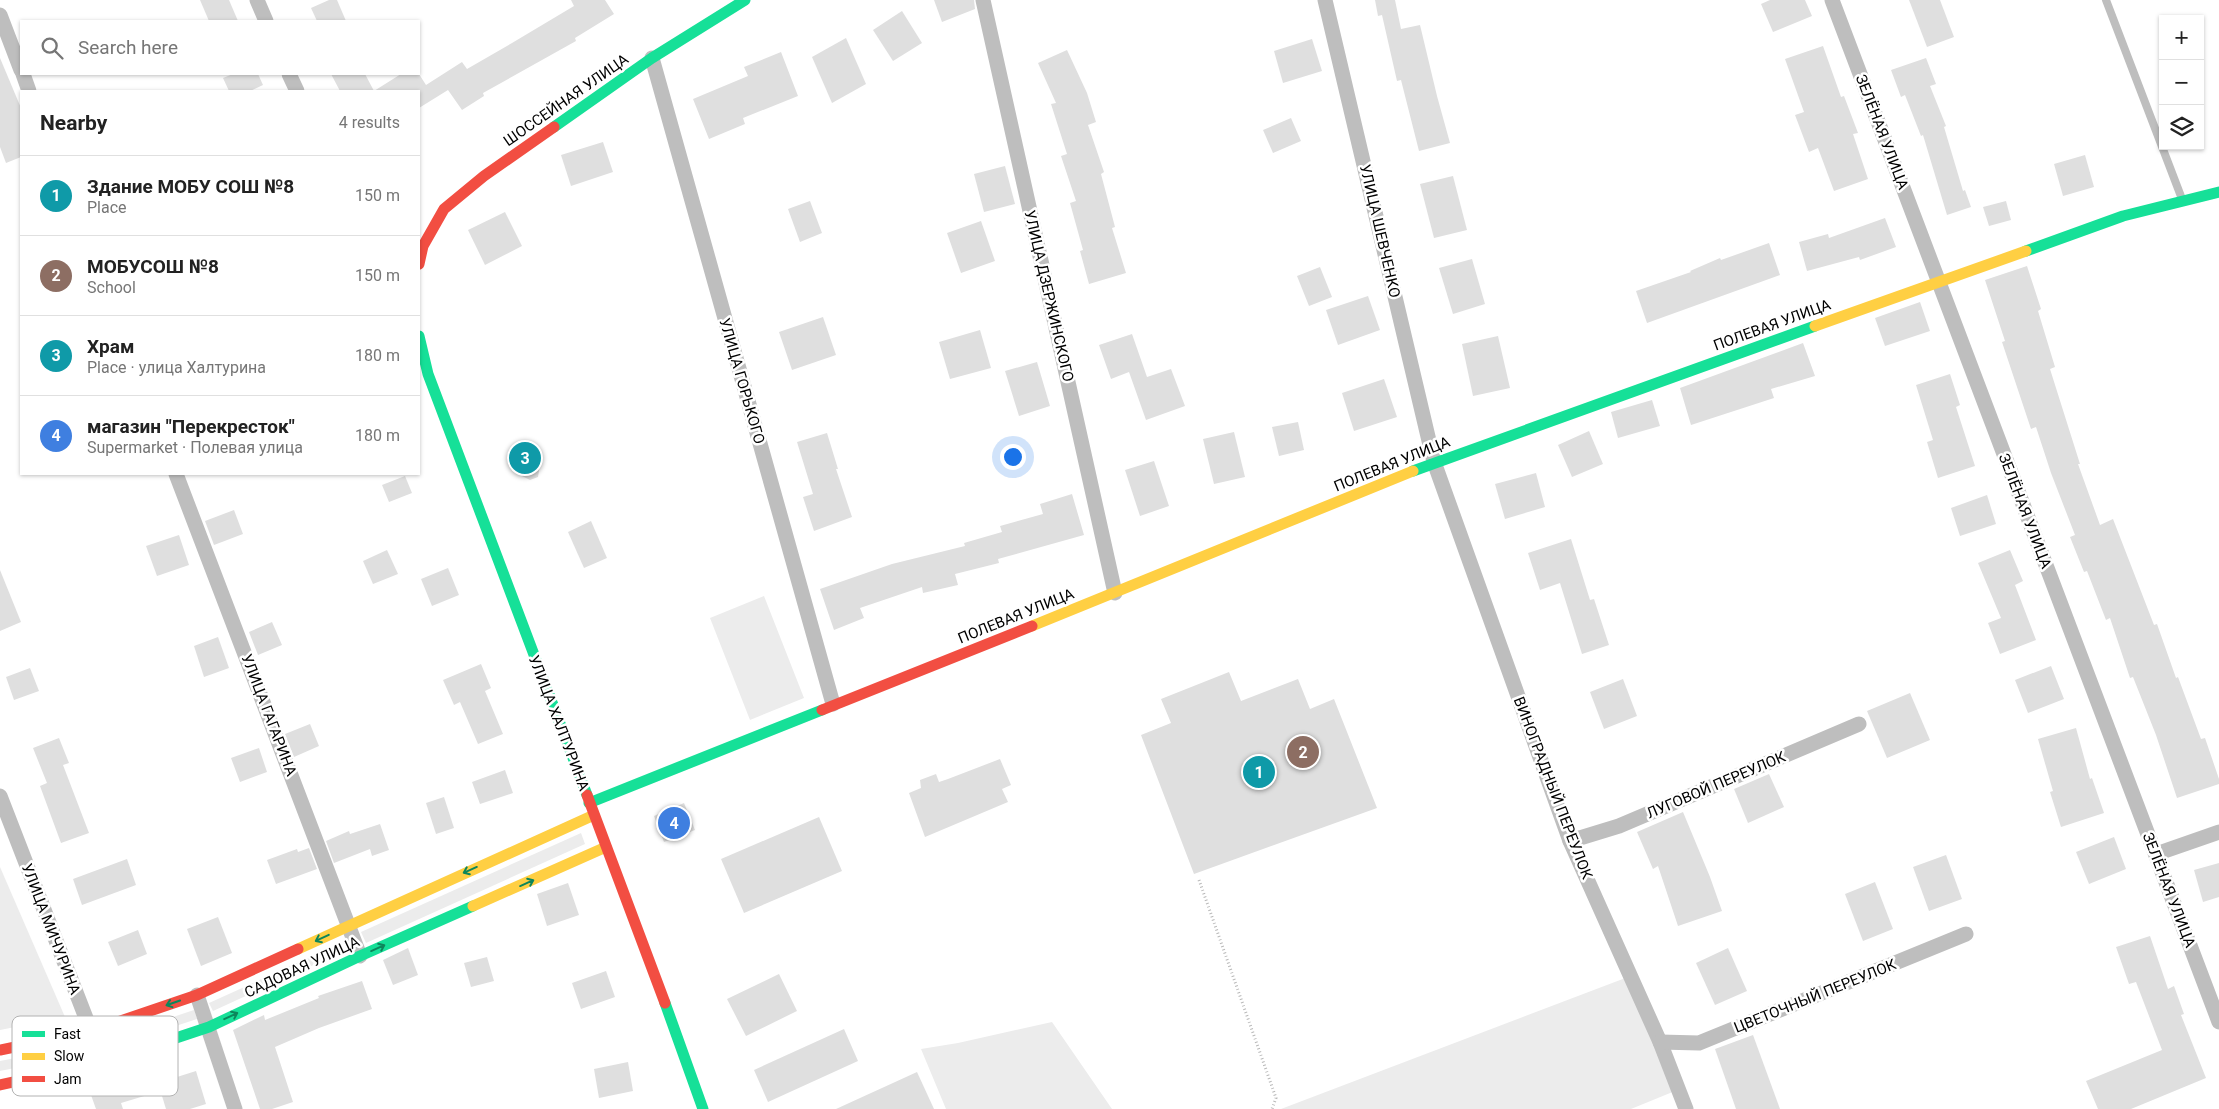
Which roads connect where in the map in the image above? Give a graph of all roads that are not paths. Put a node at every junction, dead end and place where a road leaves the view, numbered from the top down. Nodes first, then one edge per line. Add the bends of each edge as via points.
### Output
1 (257, 0) edge
2 (746, 0) edge
3 (983, 0) edge
4 (1325, 0) edge
5 (1832, 0) edge
6 (2106, 0) edge
7 (0, 15) edge
8 (266, 20) edge
9 (652, 58) junction
10 (20, 67) edge
11 (23, 75) edge
12 (289, 75) edge
13 (29, 90) edge
14 (297, 90) edge
15 (2219, 192) edge
16 (2182, 200) junction
17 (421, 244) edge
18 (1938, 281) junction
19 (420, 340) edge
20 (1434, 462) junction
21 (176, 475) edge
22 (1115, 593) junction
23 (833, 704) junction
24 (1860, 724) dead end
25 (0, 796) edge
26 (590, 802) junction
27 (594, 814) junction
28 (2219, 832) edge
29 (1570, 841) junction
30 (606, 847) junction
31 (2156, 854) junction
32 (349, 925) junction
33 (1966, 934) dead end
34 (360, 956) junction
35 (197, 995) junction
36 (85, 1016) edge
37 (135, 1016) edge
38 (2219, 1022) edge
39 (209, 1027) junction
40 (178, 1038) edge
41 (1660, 1042) junction
42 (235, 1109) edge
43 (703, 1109) edge
44 (1686, 1109) edge

1 - 8 street
2 - 9 street, ШОССЕЙНАЯ УЛИЦА
3 - 22 street, УЛИЦА ДЗЕРЖИНСКОГО
4 - 20 street, УЛИЦА ШЕВЧЕНКО
5 - 18 street, ЗЕЛЁНАЯ УЛИЦА
6 - 16 lane
7 - 10 street
9 - 17 street, ШОССЕЙНАЯ УЛИЦА via 484,176 444,209
9 - 23 street, УЛИЦА ГОРЬКОГО
11 - 13 street
12 - 14 street
15 - 16 street, ПОЛЕВАЯ УЛИЦА
16 - 18 street, ПОЛЕВАЯ УЛИЦА via 2123,216
18 - 20 street, ПОЛЕВАЯ УЛИЦА
18 - 31 street, ЗЕЛЁНАЯ УЛИЦА
19 - 26 street, УЛИЦА ХАЛТУРИНА via 428,374
20 - 22 street, ПОЛЕВАЯ УЛИЦА
20 - 29 street, ВИНОГРАДНЫЙ ПЕРЕУЛОК
21 - 32 street, УЛИЦА ГАГАРИНА
22 - 23 street, ПОЛЕВАЯ УЛИЦА
23 - 26 street, ПОЛЕВАЯ УЛИЦА
24 - 29 street, ЛУГОВОЙ ПЕРЕУЛОК via 1619,826
25 - 36 street, УЛИЦА МИЧУРИНА
26 - 27 street, УЛИЦА ХАЛТУРИНА
27 - 30 street, УЛИЦА ХАЛТУРИНА
27 -> 32 street
28 - 31 street
29 - 41 street, ВИНОГРАДНЫЙ ПЕРЕУЛОК
34 -> 30 street, САДОВАЯ УЛИЦА
30 - 43 street, УЛИЦА ХАЛТУРИНА
31 - 38 street, ЗЕЛЁНАЯ УЛИЦА
32 - 34 street, УЛИЦА ГАГАРИНА
32 -> 35 street
33 - 41 street, ЦВЕТОЧНЫЙ ПЕРЕУЛОК via 1699,1043
39 -> 34 street, САДОВАЯ УЛИЦА
35 -> 37 street
35 - 39 street
39 - 40 street, САДОВАЯ УЛИЦА
39 - 42 street
41 - 44 street, ВИНОГРАДНЫЙ ПЕРЕУЛОК

